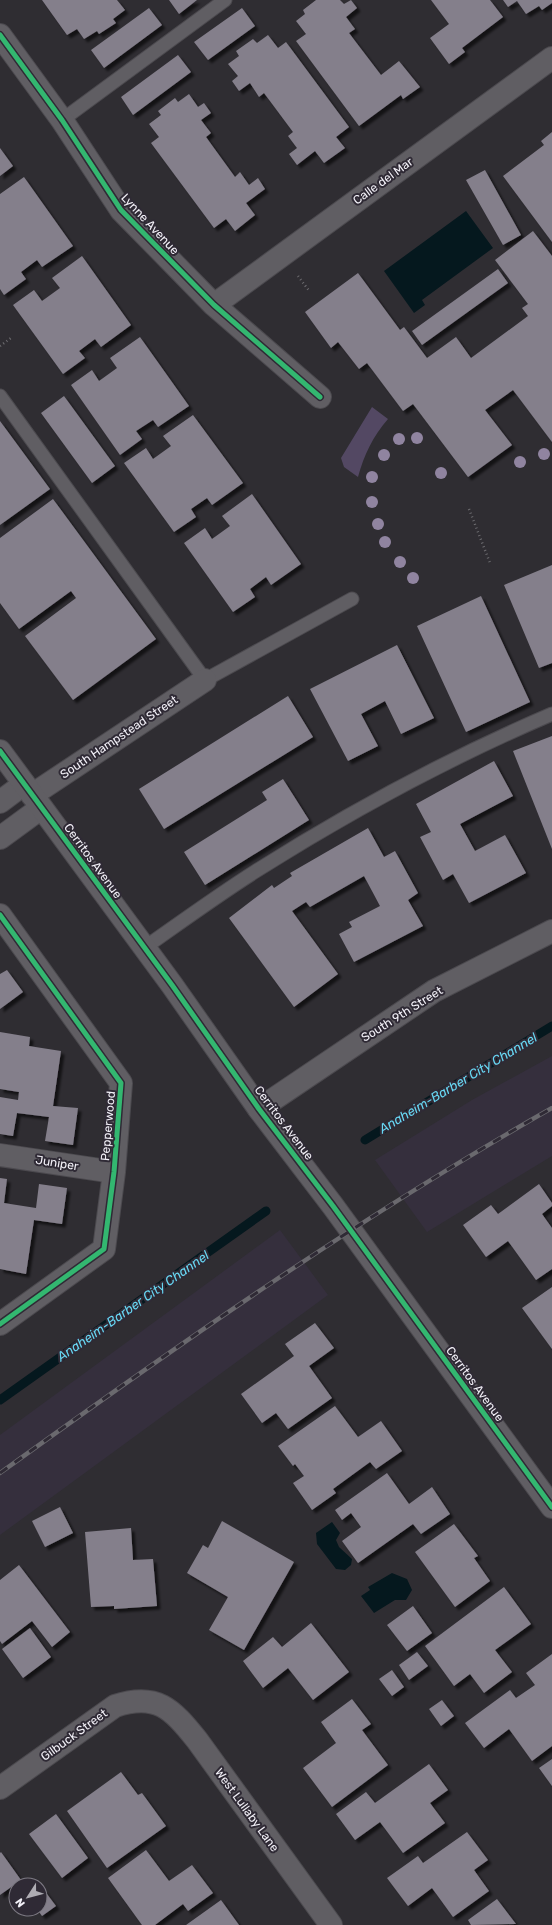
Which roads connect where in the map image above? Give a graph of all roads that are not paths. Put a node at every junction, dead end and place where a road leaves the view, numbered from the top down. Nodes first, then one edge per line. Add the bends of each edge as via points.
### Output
1 (225, 0) edge
2 (0, 35) edge
3 (552, 58) edge
4 (62, 120) junction
5 (214, 305) junction
6 (0, 396) edge
7 (320, 397) dead end
8 (352, 599) dead end
9 (205, 680) junction
10 (552, 714) edge
11 (0, 751) edge
12 (33, 796) junction
13 (0, 802) edge
14 (0, 838) edge
15 (0, 915) edge
16 (552, 931) edge
17 (144, 948) junction
18 (259, 1109) junction
19 (0, 1155) edge
20 (114, 1172) junction
21 (0, 1324) edge
22 (552, 1507) edge
23 (155, 1702) joint
24 (0, 1788) edge
25 (331, 1925) edge

1 - 4 lane
2 - 4 street, Lynne Avenue
3 - 5 street, Calle del Mar
4 - 5 street, Lynne Avenue via 121,210
5 - 7 street, Lynne Avenue
6 - 9 lane
8 - 9 lane
9 - 12 street, South Hampstead Street
10 - 17 lane via 475,748 340,819 254,872
11 - 12 street, Cerritos Avenue
12 - 13 street, South Hampstead Street
12 - 14 street, South Hampstead Street
12 - 17 street, Cerritos Avenue
15 - 20 street, Pepperwood via 121,1083
16 - 18 street, South 9th Street via 434,992
17 - 18 street, Cerritos Avenue
18 - 22 street, Cerritos Avenue via 329,1200
19 - 20 street, Juniper
20 - 21 street, Pepperwood via 104,1249
23 - 24 street, Gilbuck Street via 128,1701 115,1706
23 - 25 street, West Lullaby Lane via 169,1708 185,1725

